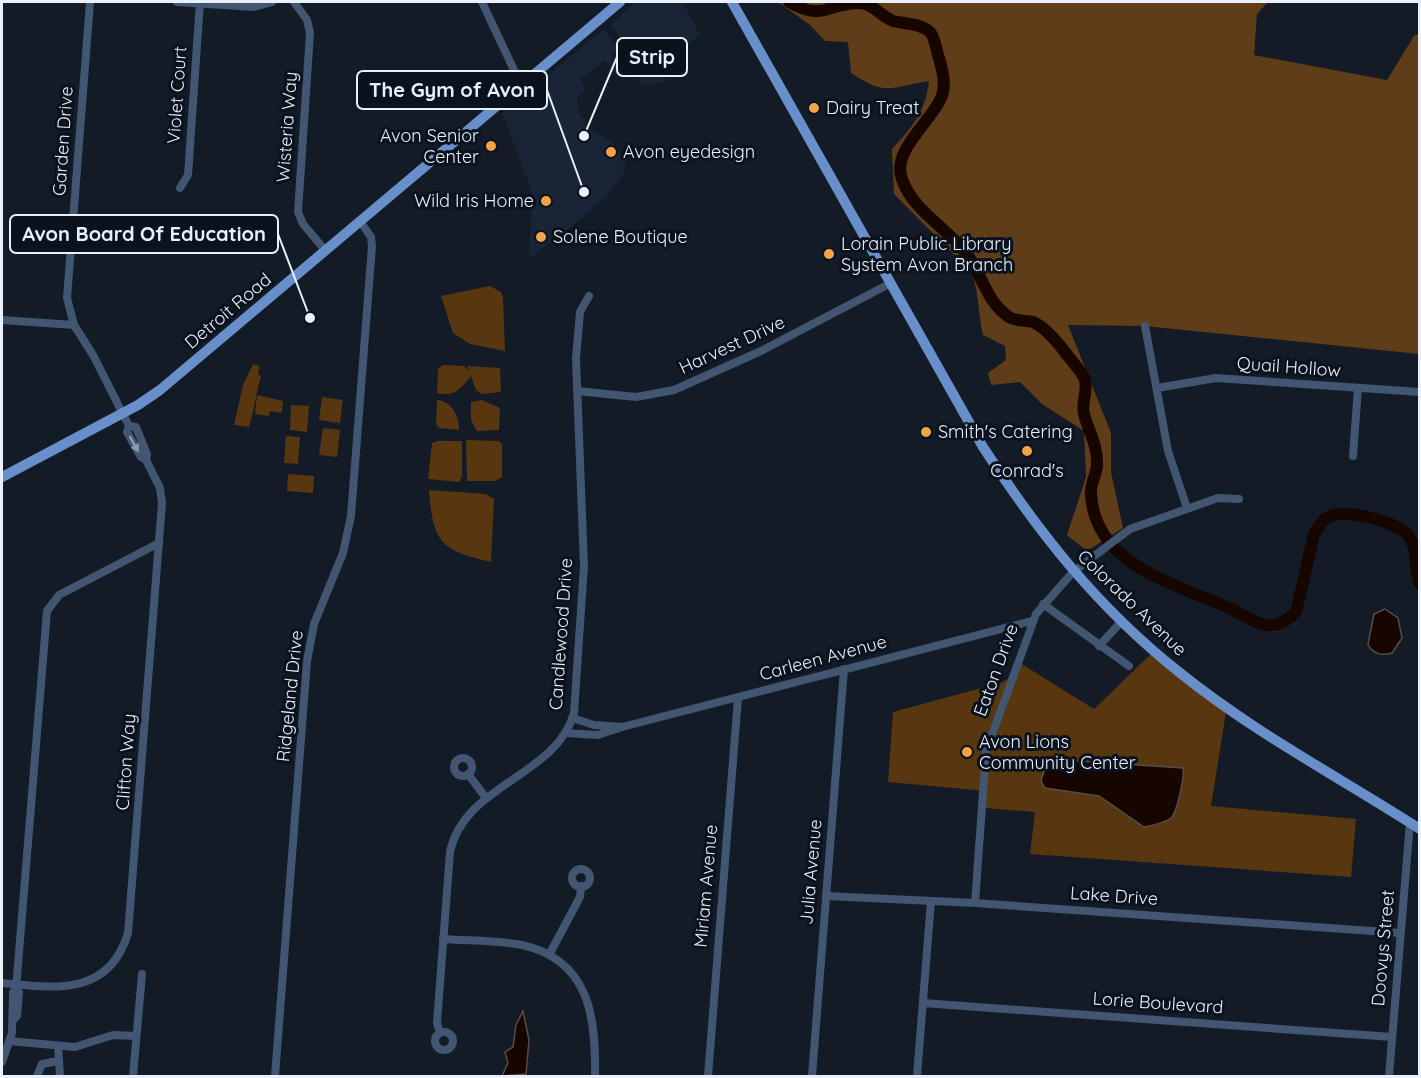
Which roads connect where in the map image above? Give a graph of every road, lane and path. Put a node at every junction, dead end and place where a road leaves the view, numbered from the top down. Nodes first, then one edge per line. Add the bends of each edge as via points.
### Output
1 (90, 2) edge
2 (177, 2) edge
3 (200, 2) edge
4 (272, 2) edge
5 (294, 2) edge
6 (482, 2) edge
7 (620, 2) edge
8 (732, 2) edge
9 (521, 85) junction
10 (180, 188) dead end
11 (360, 221) junction
12 (325, 250) junction
13 (891, 283) junction
14 (589, 296) dead end
15 (2, 320) edge
16 (74, 325) junction
17 (1145, 326) dead end
18 (1157, 388) junction
19 (1358, 388) junction
20 (577, 391) junction
21 (1419, 392) edge
22 (123, 414) junction
23 (1353, 456) dead end
24 (2, 477) edge
25 (1239, 498) dead end
26 (1187, 508) junction
27 (159, 543) junction
28 (1073, 572) junction
29 (1043, 604) junction
30 (1032, 621) junction
31 (1121, 622) junction
32 (1099, 646) junction
33 (1129, 666) dead end
34 (844, 669) junction
35 (738, 698) junction
36 (572, 718) junction
37 (622, 727) junction
38 (566, 733) junction
39 (468, 774) dead end
40 (486, 798) junction
41 (1415, 825) edge
42 (581, 886) dead end
43 (826, 896) junction
44 (931, 901) junction
45 (975, 903) junction
46 (1400, 933) junction
47 (444, 939) junction
48 (549, 955) junction
49 (142, 974) dead end
50 (2, 983) edge
51 (16, 987) junction
52 (923, 1003) junction
53 (440, 1032) dead end
54 (136, 1036) junction
55 (1392, 1037) junction
56 (9, 1041) junction
57 (58, 1046) junction
58 (58, 1061) junction
59 (2, 1062) edge
60 (37, 1077) edge
61 (60, 1077) edge
62 (133, 1077) edge
63 (274, 1077) edge
64 (595, 1077) edge
65 (708, 1077) edge
66 (812, 1077) edge
67 (917, 1077) edge
68 (1389, 1077) edge

1 - 16 street, Garden Drive via 67,298
2 - 3 street
3 - 4 street via 255,7
3 - 10 street, Violet Court via 188,175
5 - 12 street, Wisteria Way via 308,20 310,33 298,212
6 - 9 street
7 - 9 main road, Detroit Road
8 - 13 main road, Colorado Avenue
9 - 11 main road, Detroit Road
11 - 12 main road, Detroit Road
11 - 63 street, Ridgeland Drive via 372,246 352,506 343,553 314,624 307,661
12 - 22 main road, Detroit Road via 160,390
13 - 20 street, Harvest Drive via 761,351 674,390 636,397
13 - 28 main road, Colorado Avenue via 994,463 1035,525
14 - 20 street, Candlewood Drive via 579,320
15 - 16 street
16 - 22 street, Garden Drive
17 - 18 street
18 - 19 street, Quail Hollow via 1212,378
18 - 26 street via 1169,454
19 - 21 street, Quail Hollow
19 - 23 street
20 - 36 street, Candlewood Drive via 584,566
22 - 24 main road, Detroit Road
22 - 27 street, Clifton Way via 129,426 136,428 162,495
25 - 26 street, Eaton Drive via 1222,497
26 - 28 street, Eaton Drive via 1138,525
27 - 51 street via 59,595 47,611
27 - 51 street, Clifton Way via 126,939 110,966 83,983 58,988
28 - 29 street, Eaton Drive
28 - 31 main road, Colorado Avenue
29 - 30 street, Eaton Drive
29 - 32 street
30 - 34 street, Carleen Avenue
30 - 45 street, Eaton Drive via 986,751
31 - 32 street
31 - 41 main road, Colorado Avenue via 1233,712
32 - 33 street
34 - 35 street, Carleen Avenue
34 - 43 street, Julia Avenue
35 - 37 street, Carleen Avenue
35 - 65 street, Miriam Avenue
36 - 37 street, Carleen Avenue
36 - 38 street, Candlewood Drive
37 - 38 street, Carleen Avenue via 598,735
38 - 40 street, Candlewood Drive via 551,750
39 - 40 street
40 - 47 street, Candlewood Drive via 462,821 453,841
41 - 46 street, Doovys Street
42 - 48 street via 580,897
43 - 44 street, Lake Drive
43 - 66 street, Julia Avenue
44 - 45 street, Lake Drive
44 - 52 street
45 - 46 street, Lake Drive
46 - 55 street, Doovys Street
47 - 48 street via 520,945
47 - 53 street, Candlewood Drive via 437,1023
48 - 64 street via 573,974 589,1003 594,1024
49 - 54 street
50 - 51 street, Clifton Way
51 - 56 street via 17,1016
52 - 55 street, Lorie Boulevard
52 - 67 street
54 - 57 street via 117,1034 78,1047
54 - 62 street
55 - 68 street, Doovys Street
56 - 57 street
56 - 59 street
57 - 58 street
58 - 60 street via 42,1064
58 - 61 street

